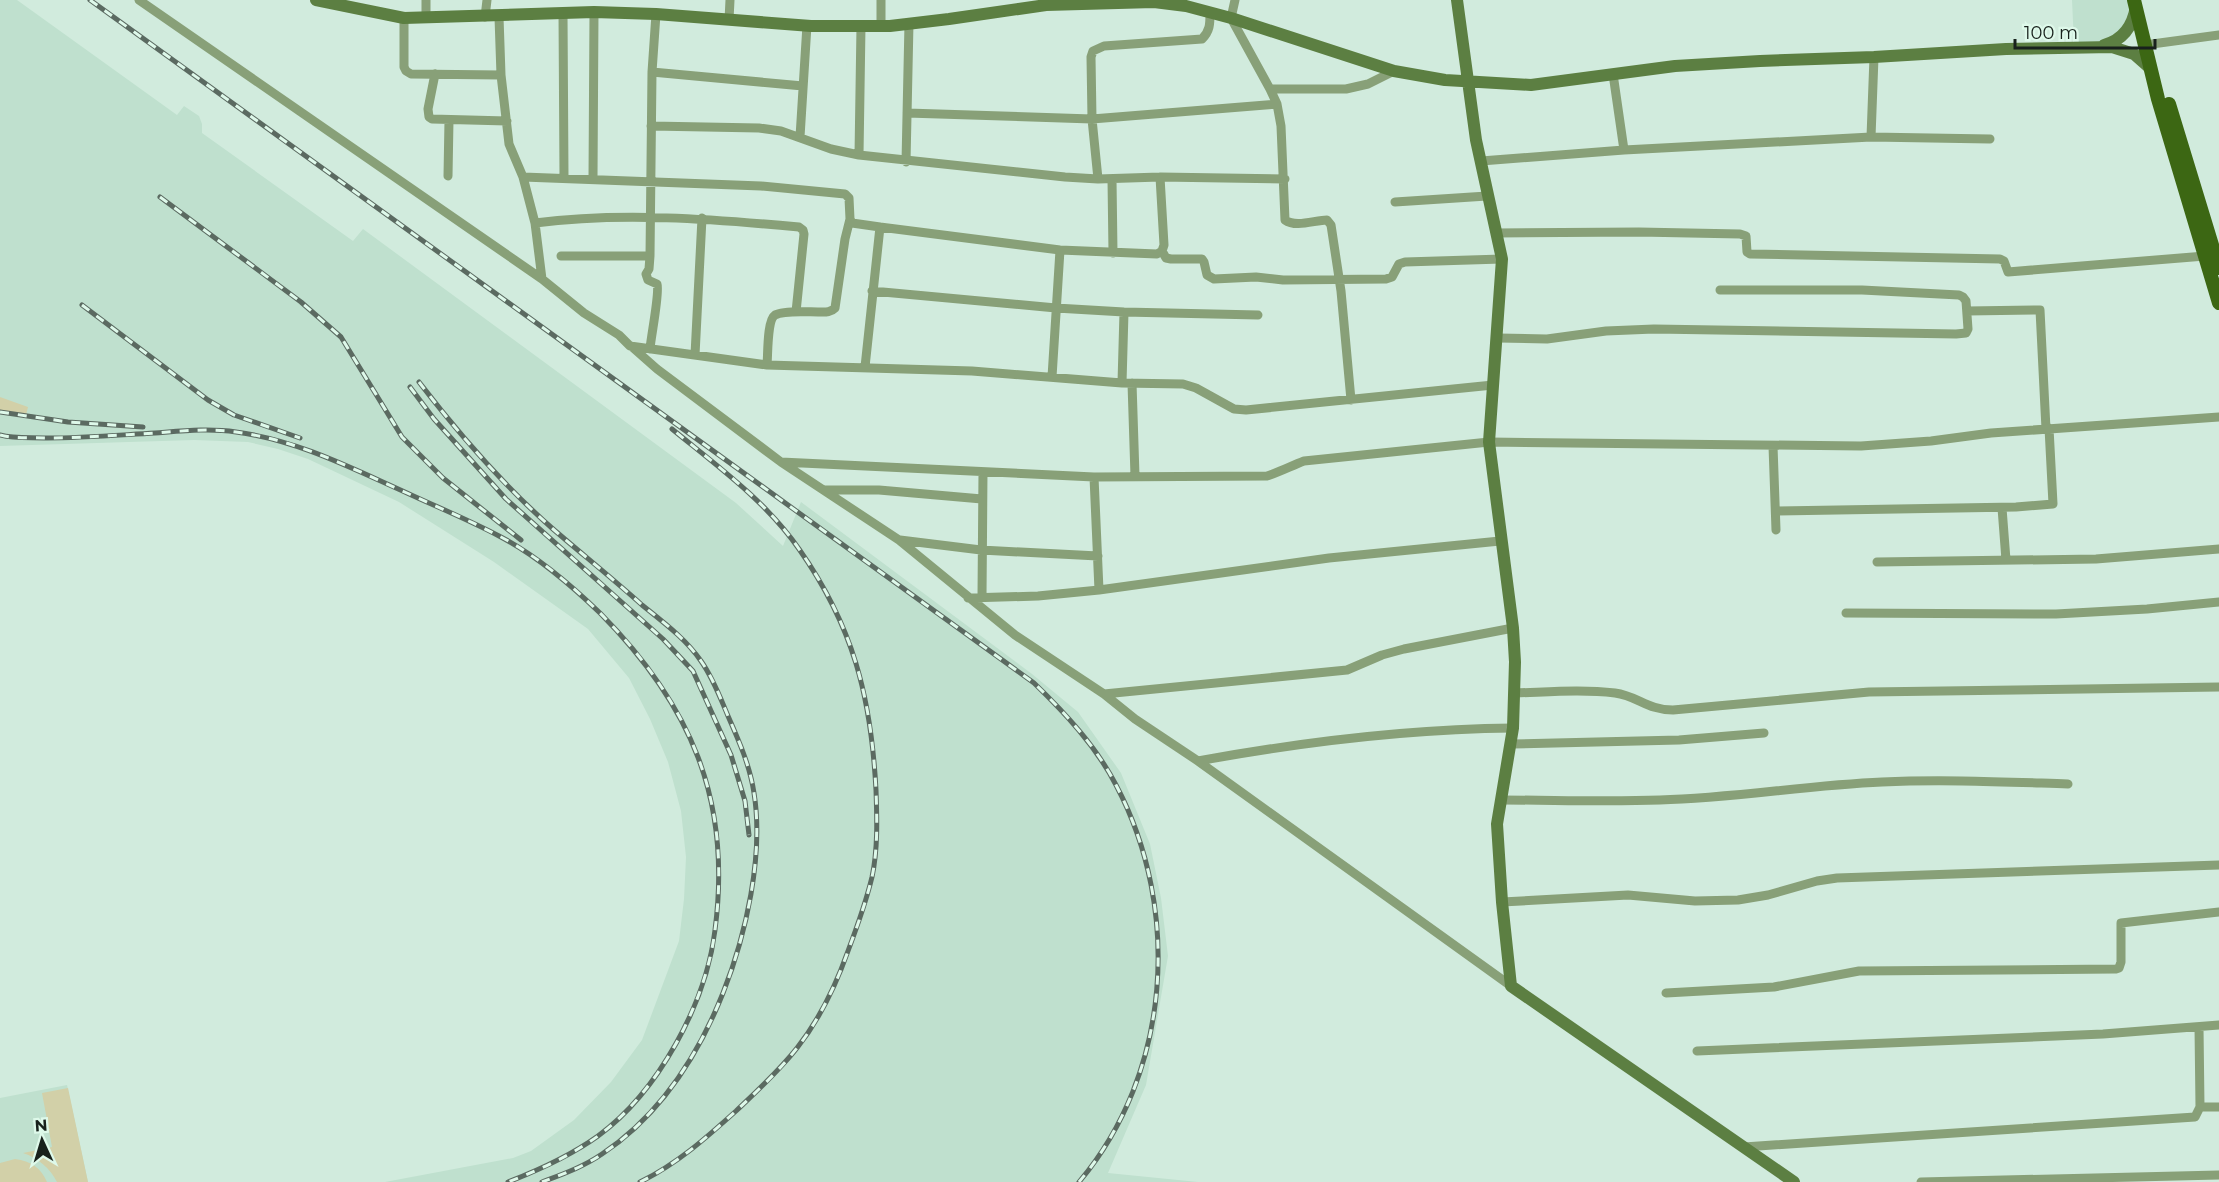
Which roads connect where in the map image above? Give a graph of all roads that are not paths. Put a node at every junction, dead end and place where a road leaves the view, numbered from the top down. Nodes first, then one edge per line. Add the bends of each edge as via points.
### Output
1 (139, 0) edge
2 (316, 0) edge
3 (426, 0) edge
4 (487, 0) edge
5 (730, 0) edge
6 (881, 0) edge
7 (1235, 0) edge
8 (1457, 0) edge
9 (2138, 2) edge
10 (1196, 5) edge
11 (594, 12) junction
12 (563, 13) junction
13 (1210, 13) junction
14 (656, 14) junction
15 (499, 16) junction
16 (485, 17) junction
17 (404, 18) junction
18 (426, 18) junction
19 (1231, 18) junction
20 (729, 20) junction
21 (909, 23) junction
22 (807, 25) junction
23 (861, 26) junction
24 (881, 26) junction
25 (2219, 35) edge
26 (2097, 47) junction
27 (2151, 49) junction
28 (1874, 57) junction
29 (2151, 69) junction
30 (1394, 71) junction
31 (651, 72) junction
32 (435, 74) junction
33 (1613, 74) junction
34 (501, 75) junction
35 (1468, 81) junction
36 (803, 86) junction
37 (1270, 89) junction
38 (1277, 105) junction
39 (908, 113) junction
40 (1092, 119) junction
41 (449, 120) junction
42 (507, 121) junction
43 (651, 126) junction
44 (800, 136) junction
45 (1871, 137) junction
46 (1990, 139) dead end
47 (1624, 150) junction
48 (860, 155) junction
49 (1481, 161) junction
50 (906, 162) junction
51 (448, 176) dead end
52 (523, 177) junction
53 (564, 177) junction
54 (1160, 177) junction
55 (593, 178) junction
56 (1098, 179) junction
57 (1112, 179) junction
58 (1285, 179) junction
59 (650, 183) junction
60 (1487, 196) junction
61 (1395, 202) dead end
62 (650, 218) junction
63 (702, 218) junction
64 (850, 219) junction
65 (535, 223) junction
66 (880, 227) junction
67 (1496, 233) junction
68 (1060, 250) junction
69 (1162, 251) junction
70 (1113, 253) junction
71 (561, 256) dead end
72 (650, 256) junction
73 (2205, 256) junction
74 (1502, 259) junction
75 (2219, 268) edge
76 (542, 279) junction
77 (1339, 279) junction
78 (1720, 290) dead end
79 (872, 291) junction
80 (2219, 303) edge
81 (1056, 308) junction
82 (1967, 311) junction
83 (796, 312) junction
84 (1124, 312) junction
85 (1258, 315) dead end
86 (1498, 338) junction
87 (630, 346) junction
88 (650, 349) junction
89 (695, 355) junction
90 (767, 365) junction
91 (865, 367) junction
92 (1052, 377) junction
93 (1127, 383) junction
94 (1493, 385) junction
95 (1351, 400) junction
96 (2219, 417) edge
97 (2048, 428) junction
98 (1489, 442) junction
99 (1773, 446) junction
100 (781, 462) junction
101 (983, 472) junction
102 (1135, 476) junction
103 (1094, 477) junction
104 (825, 490) junction
105 (982, 499) junction
106 (2002, 507) junction
107 (1776, 512) junction
108 (1776, 530) dead end
109 (899, 540) junction
110 (1500, 541) junction
111 (2219, 549) edge
112 (981, 550) junction
113 (1098, 556) junction
114 (2006, 560) junction
115 (1877, 562) dead end
116 (1099, 590) junction
117 (982, 597) junction
118 (968, 598) junction
119 (2219, 602) edge
120 (1846, 613) dead end
121 (1513, 628) junction
122 (2219, 687) edge
123 (1515, 693) junction
124 (1104, 694) junction
125 (1513, 728) junction
126 (1764, 733) dead end
127 (1512, 744) junction
128 (1198, 761) junction
129 (2068, 784) dead end
130 (1502, 800) junction
131 (2219, 865) edge
132 (1502, 902) junction
133 (2219, 912) edge
134 (1511, 987) junction
135 (1666, 993) dead end
136 (2219, 1025) edge
137 (2199, 1027) junction
138 (1697, 1051) dead end
139 (2200, 1107) junction
140 (2219, 1107) edge
141 (1744, 1147) junction
142 (2218, 1177) edge
143 (1962, 1181) edge
144 (1794, 1182) edge
145 (1921, 1182) edge

1 - 76 street
2 - 17 street
3 - 18 street
4 - 16 street
5 - 20 street
6 - 24 street
7 - 19 street
8 - 35 street
9 - 26 street via 2133,21 2124,34
9 - 27 main road
10 - 13 street
10 - 21 street via 1047,5
11 - 12 street
11 - 14 street
11 - 55 street
12 - 15 street
12 - 53 street
13 - 19 street
13 - 40 street via 1207,34 1196,41 1104,46 1093,51
14 - 20 street
14 - 31 street
15 - 16 street
15 - 34 street
16 - 18 street
17 - 18 street
17 - 32 street via 406,71
19 - 30 street
19 - 37 street
20 - 22 street
21 - 24 street
21 - 39 street
22 - 23 street
22 - 36 street
23 - 24 street
23 - 48 street
25 - 27 street
26 - 28 street
26 - 29 street via 2127,51
27 - 29 main road
27 - 75 main road
28 - 33 street via 1675,66
28 - 45 street
29 - 73 main road
30 - 35 street
30 - 37 street via 1368,84 1346,88
31 - 36 street
31 - 43 street
32 - 34 street
32 - 41 street via 428,114 432,119
33 - 35 street via 1532,85
33 - 47 street
34 - 42 street
35 - 49 street
36 - 44 street
37 - 38 street
38 - 40 street
38 - 58 street
39 - 40 street
39 - 50 street
40 - 56 street
41 - 42 street
41 - 51 street
42 - 52 street via 509,144
43 - 44 street via 759,128
43 - 59 street
44 - 48 street via 831,149
45 - 46 street
45 - 47 street
47 - 49 street
48 - 50 street
49 - 60 street
50 - 56 street
52 - 53 street
52 - 65 street
53 - 55 street
54 - 57 street
54 - 58 street
54 - 69 street
55 - 59 street
56 - 57 street
57 - 70 street
58 - 77 street via 1284,215 1288,223 1330,222
59 - 62 street
59 - 64 street via 761,186 845,194 849,198
60 - 61 street
60 - 67 street
62 - 63 street
62 - 65 street
62 - 72 street
63 - 83 street via 803,230
63 - 89 street
64 - 66 street via 856,224
64 - 83 street via 835,308 828,312
65 - 76 street
66 - 68 street
66 - 79 street
67 - 73 street via 1740,234 1746,236 1750,254 2000,260 2008,272
67 - 74 street
68 - 70 street
68 - 81 street
69 - 70 street
69 - 77 street via 1166,258 1202,259 1206,275 1214,279
71 - 72 street
72 - 88 street via 646,277 657,284 659,291
73 - 80 main road
74 - 77 street via 1406,262 1400,264 1392,278
74 - 86 street
76 - 87 street
77 - 95 street
78 - 82 street via 1959,295 1966,301
79 - 81 street
79 - 91 street
81 - 84 street
81 - 92 street
82 - 86 street via 1968,329 1962,334 1654,329 1547,339
82 - 97 street via 2040,310
83 - 90 street via 773,317
84 - 85 street
84 - 93 street
86 - 94 street
87 - 88 street
87 - 100 street
88 - 89 street
89 - 90 street
90 - 91 street
91 - 92 street
92 - 93 street
93 - 95 street via 1183,384 1234,409
93 - 102 street
94 - 95 street
94 - 98 street
96 - 97 street
97 - 99 street via 1861,446
97 - 106 street via 2053,504
98 - 99 street
98 - 102 street via 1304,461 1267,476
98 - 110 street
99 - 107 street
100 - 101 street
100 - 104 street
101 - 103 street
101 - 105 street
102 - 103 street
103 - 113 street
104 - 105 street via 890,490
104 - 109 street
105 - 112 street
106 - 107 street
106 - 114 street
107 - 108 street
109 - 112 street
109 - 118 street
110 - 116 street via 1329,558
110 - 121 street
111 - 114 street via 2096,559
112 - 113 street
112 - 117 street
113 - 116 street
114 - 115 street
116 - 117 street
117 - 118 street
118 - 124 street via 1015,635
119 - 120 street via 2056,614
121 - 123 street
121 - 124 street via 1404,649 1347,670
122 - 123 street via 1869,692 1673,710 1650,707 1613,693
123 - 125 street
124 - 128 street
125 - 127 street
125 - 128 street via 1392,734 1266,748
126 - 127 street via 1679,740
127 - 130 street
128 - 134 street
129 - 130 street via 1883,782 1659,801
130 - 132 street via 1497,824
131 - 132 street via 1837,878 1768,896 1719,901 1628,895
132 - 134 street
133 - 135 street via 2121,923 2121,962 2116,969 1859,971 1774,987
134 - 141 street
136 - 137 street
137 - 138 street
137 - 139 street
139 - 140 street
139 - 141 street via 2195,1117 2190,1118
141 - 144 street
142 - 143 street
143 - 145 street

